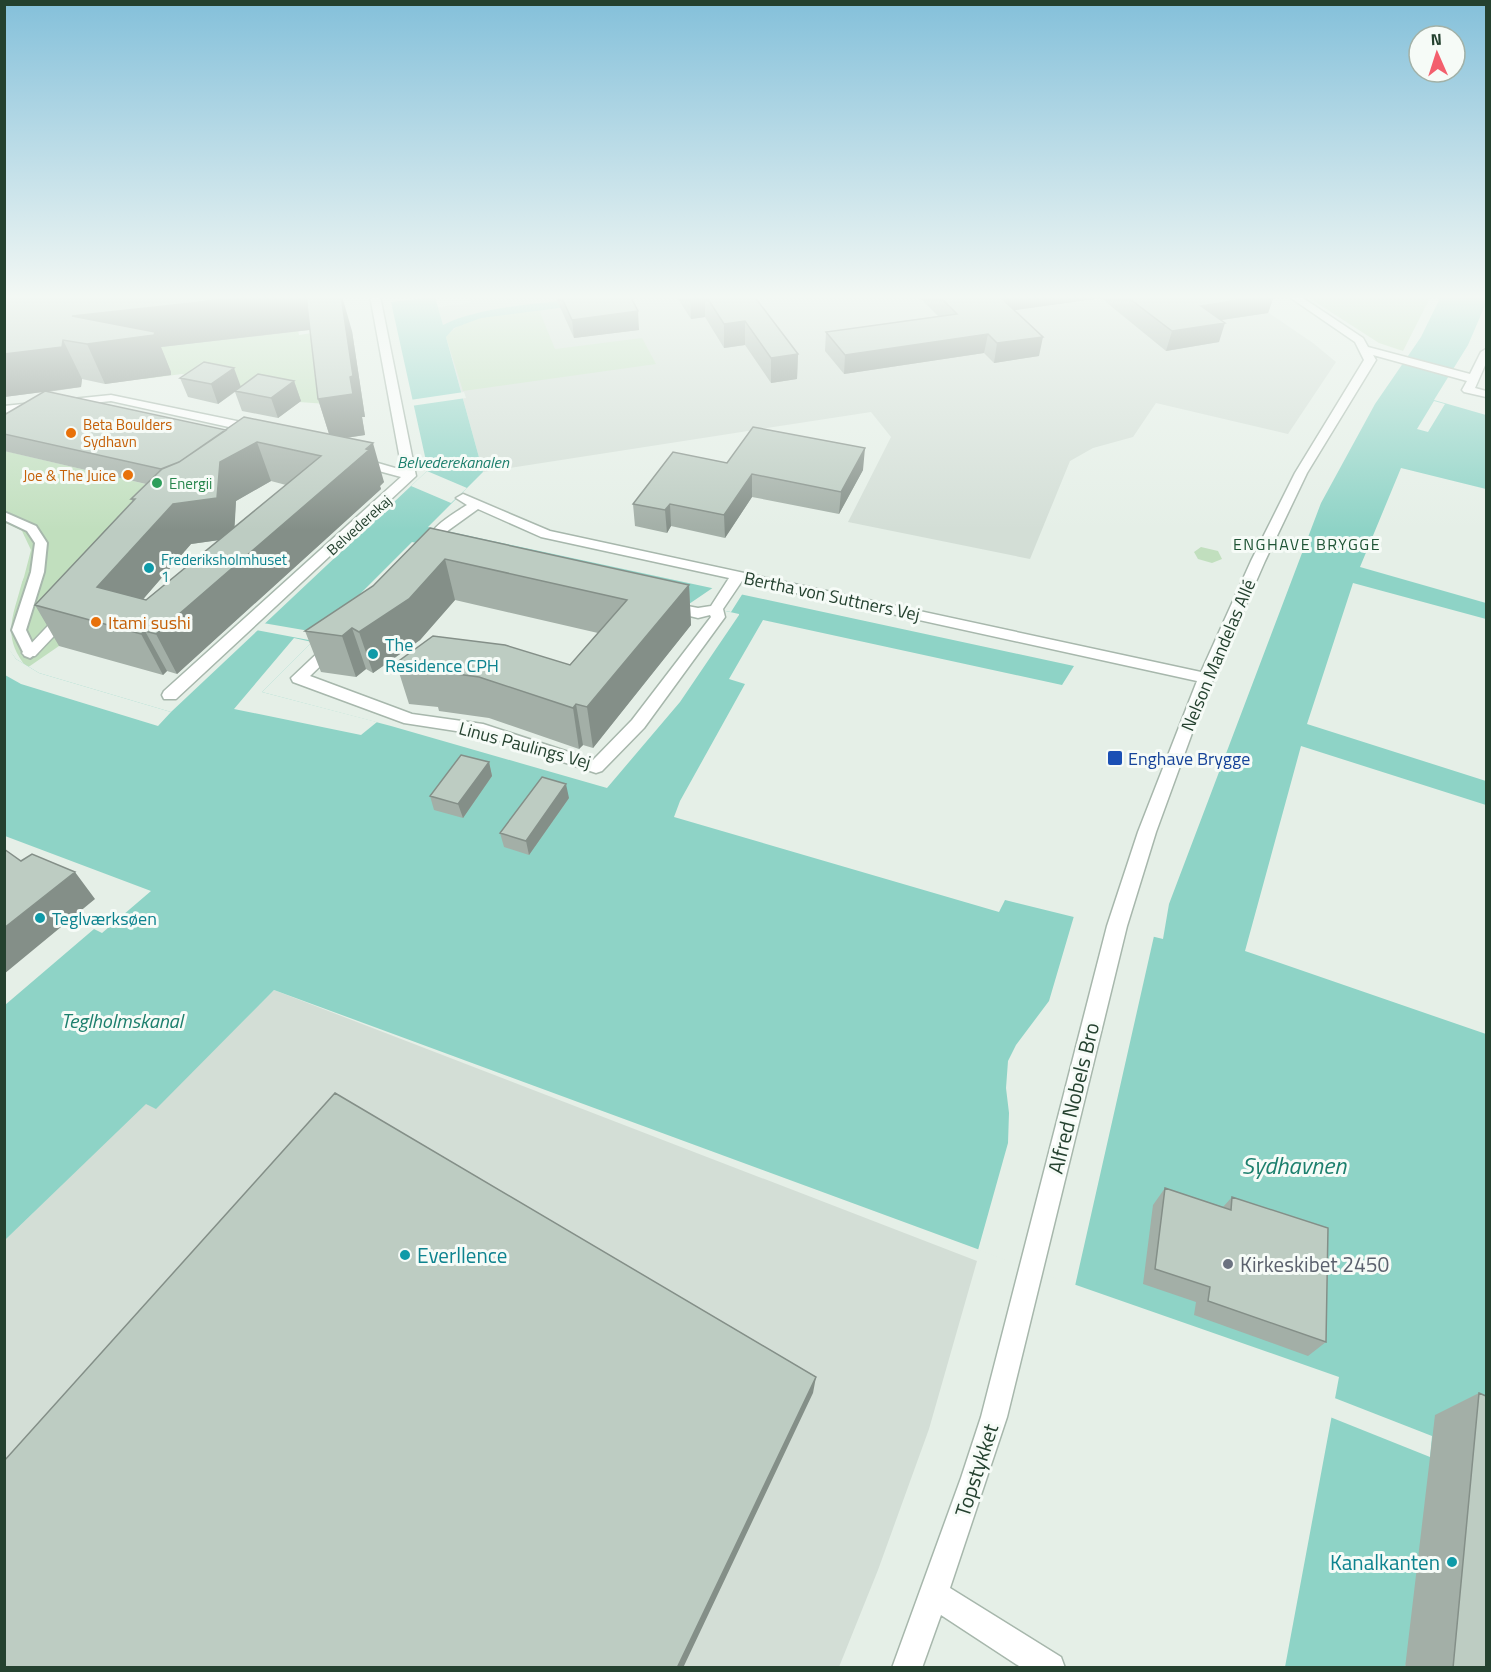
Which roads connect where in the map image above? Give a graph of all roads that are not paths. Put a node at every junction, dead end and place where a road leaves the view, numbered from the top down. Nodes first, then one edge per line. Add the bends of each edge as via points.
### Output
1 (390, 374) edge
2 (1362, 374) edge
3 (1455, 374) edge
4 (1476, 374) edge
5 (1471, 384) junction
6 (1486, 394) edge
7 (4, 410) edge
8 (267, 432) edge
9 (344, 458) edge
10 (410, 476) junction
11 (463, 498) dead end
12 (477, 504) junction
13 (4, 516) edge
14 (433, 555) edge
15 (738, 576) junction
16 (79, 601) edge
17 (652, 603) edge
18 (716, 609) junction
19 (343, 638) edge
20 (30, 653) joint
21 (1207, 678) junction
22 (170, 695) dead end
23 (1117, 926) joint
24 (1030, 1269) joint
25 (934, 1593) junction
26 (907, 1668) edge
27 (1050, 1668) edge

1 - 10 street
2 - 21 street, Nelson Mandelas Allé via 1301,473
3 - 5 street
4 - 5 street
5 - 6 street
7 - 8 street via 111,398
9 - 10 street
10 - 22 street, Belvederekaj
11 - 12 street, Bertha von Suttners Vej
12 - 14 street via 442,528
12 - 15 street, Bertha von Suttners Vej via 546,534
13 - 20 street via 24,524 41,543 41,558 19,630
15 - 18 street, Linus Paulings Vej
15 - 21 street, Bertha von Suttners Vej
16 - 20 street
17 - 18 street via 698,613
18 - 19 street, Linus Paulings Vej via 718,618 673,680 596,767 483,730 410,719 299,678
21 - 23 street, Nelson Mandelas Allé via 1147,832
23 - 24 street, Alfred Nobels Bro
24 - 25 street, Topstykket via 994,1417
25 - 26 street, Topstykket
25 - 27 street

